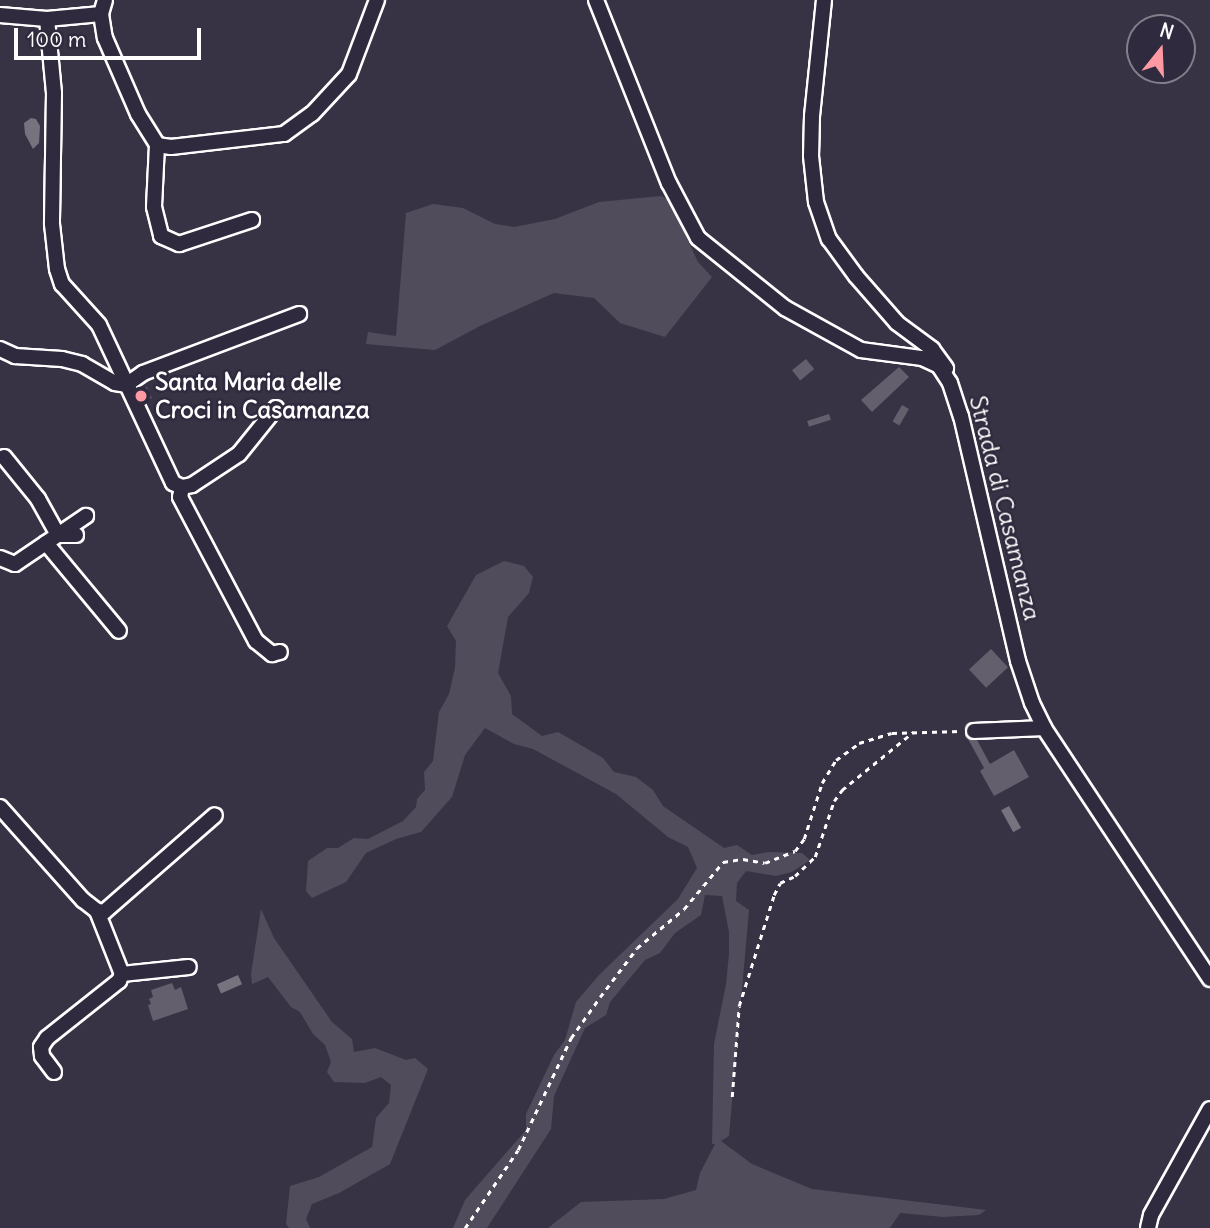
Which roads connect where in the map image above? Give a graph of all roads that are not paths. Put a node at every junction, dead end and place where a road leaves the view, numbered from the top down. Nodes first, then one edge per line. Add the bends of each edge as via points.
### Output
1 (6, 0) edge
2 (377, 0) edge
3 (596, 0) edge
4 (824, 0) edge
5 (103, 7) edge
6 (2, 16) edge
7 (47, 19) junction
8 (157, 145) junction
9 (252, 220) dead end
10 (299, 314) dead end
11 (0, 349) edge
12 (950, 383) junction
13 (126, 385) junction
14 (276, 408) dead end
15 (4, 457) dead end
16 (182, 487) junction
17 (86, 516) dead end
18 (76, 535) dead end
19 (52, 539) junction
20 (0, 558) edge
21 (119, 631) dead end
22 (280, 652) dead end
23 (1044, 729) junction
24 (974, 731) road end
25 (0, 807) edge
26 (215, 815) dead end
27 (97, 911) junction
28 (189, 967) dead end
29 (122, 974) junction
30 (1210, 979) edge
31 (54, 1072) dead end
32 (1210, 1109) edge
33 (1149, 1228) edge

1 - 6 street
2 - 8 street via 349,74 312,114 284,134
3 - 12 street, Strada di Casamanza via 670,184 698,238 785,307 861,350 922,358 939,366
4 - 12 street via 812,116 816,202 829,239 856,276 897,323 944,363
5 - 7 street
5 - 8 street via 105,37 138,114
6 - 7 street
7 - 13 street via 54,93 52,224 57,269 62,284 99,325
8 - 9 street via 154,207 161,236 179,244
10 - 13 street via 143,373
11 - 13 street via 16,356 82,364
12 - 23 street, Strada di Casamanza via 1018,661
13 - 16 street via 173,483
14 - 16 street via 239,454
15 - 19 street via 38,499
16 - 22 street via 180,497 256,641 272,654
17 - 19 street
18 - 19 street
19 - 20 street via 15,564
19 - 21 street
23 - 24 street
23 - 30 street, Strada di Casamanza
25 - 27 street
26 - 27 street via 104,912
27 - 29 street
28 - 29 street
29 - 31 street via 47,1038 42,1056
32 - 33 street via 1151,1215

